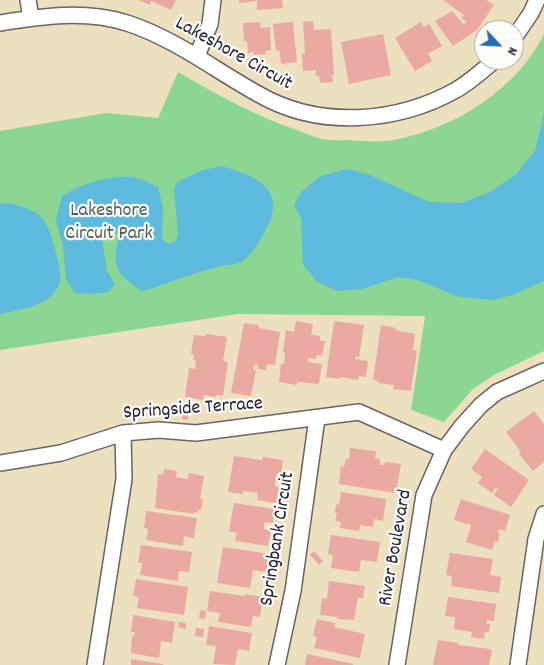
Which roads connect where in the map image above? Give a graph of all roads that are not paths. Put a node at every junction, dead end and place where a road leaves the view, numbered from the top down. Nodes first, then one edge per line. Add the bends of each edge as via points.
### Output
1 (28, 0) edge
2 (213, 0) edge
3 (537, 0) edge
4 (32, 18) junction
5 (0, 23) edge
6 (524, 23) edge
7 (197, 56) junction
8 (482, 70) edge
9 (544, 371) edge
10 (317, 418) junction
11 (123, 433) junction
12 (444, 450) junction
13 (0, 463) edge
14 (544, 514) edge
15 (95, 665) edge
16 (277, 665) edge
17 (397, 665) edge
18 (518, 665) edge

1 - 4 street
2 - 7 street via 210,24
3 - 6 street
4 - 5 street, Lakeshore Circuit
4 - 7 street, Lakeshore Circuit via 95,16 128,24
7 - 8 street, Lakeshore Circuit via 262,97 289,108 358,118 384,116 434,101
9 - 12 street, River Boulevard via 497,392 475,412
10 - 11 street, Springside Terrace via 196,433 158,430
10 - 12 street, Springside Terrace via 359,412
10 - 16 street, Springbank Circuit via 293,591
11 - 13 street, Springside Terrace via 61,454
11 - 15 street via 124,479
12 - 17 street, River Boulevard via 424,495
14 - 18 street via 536,539

